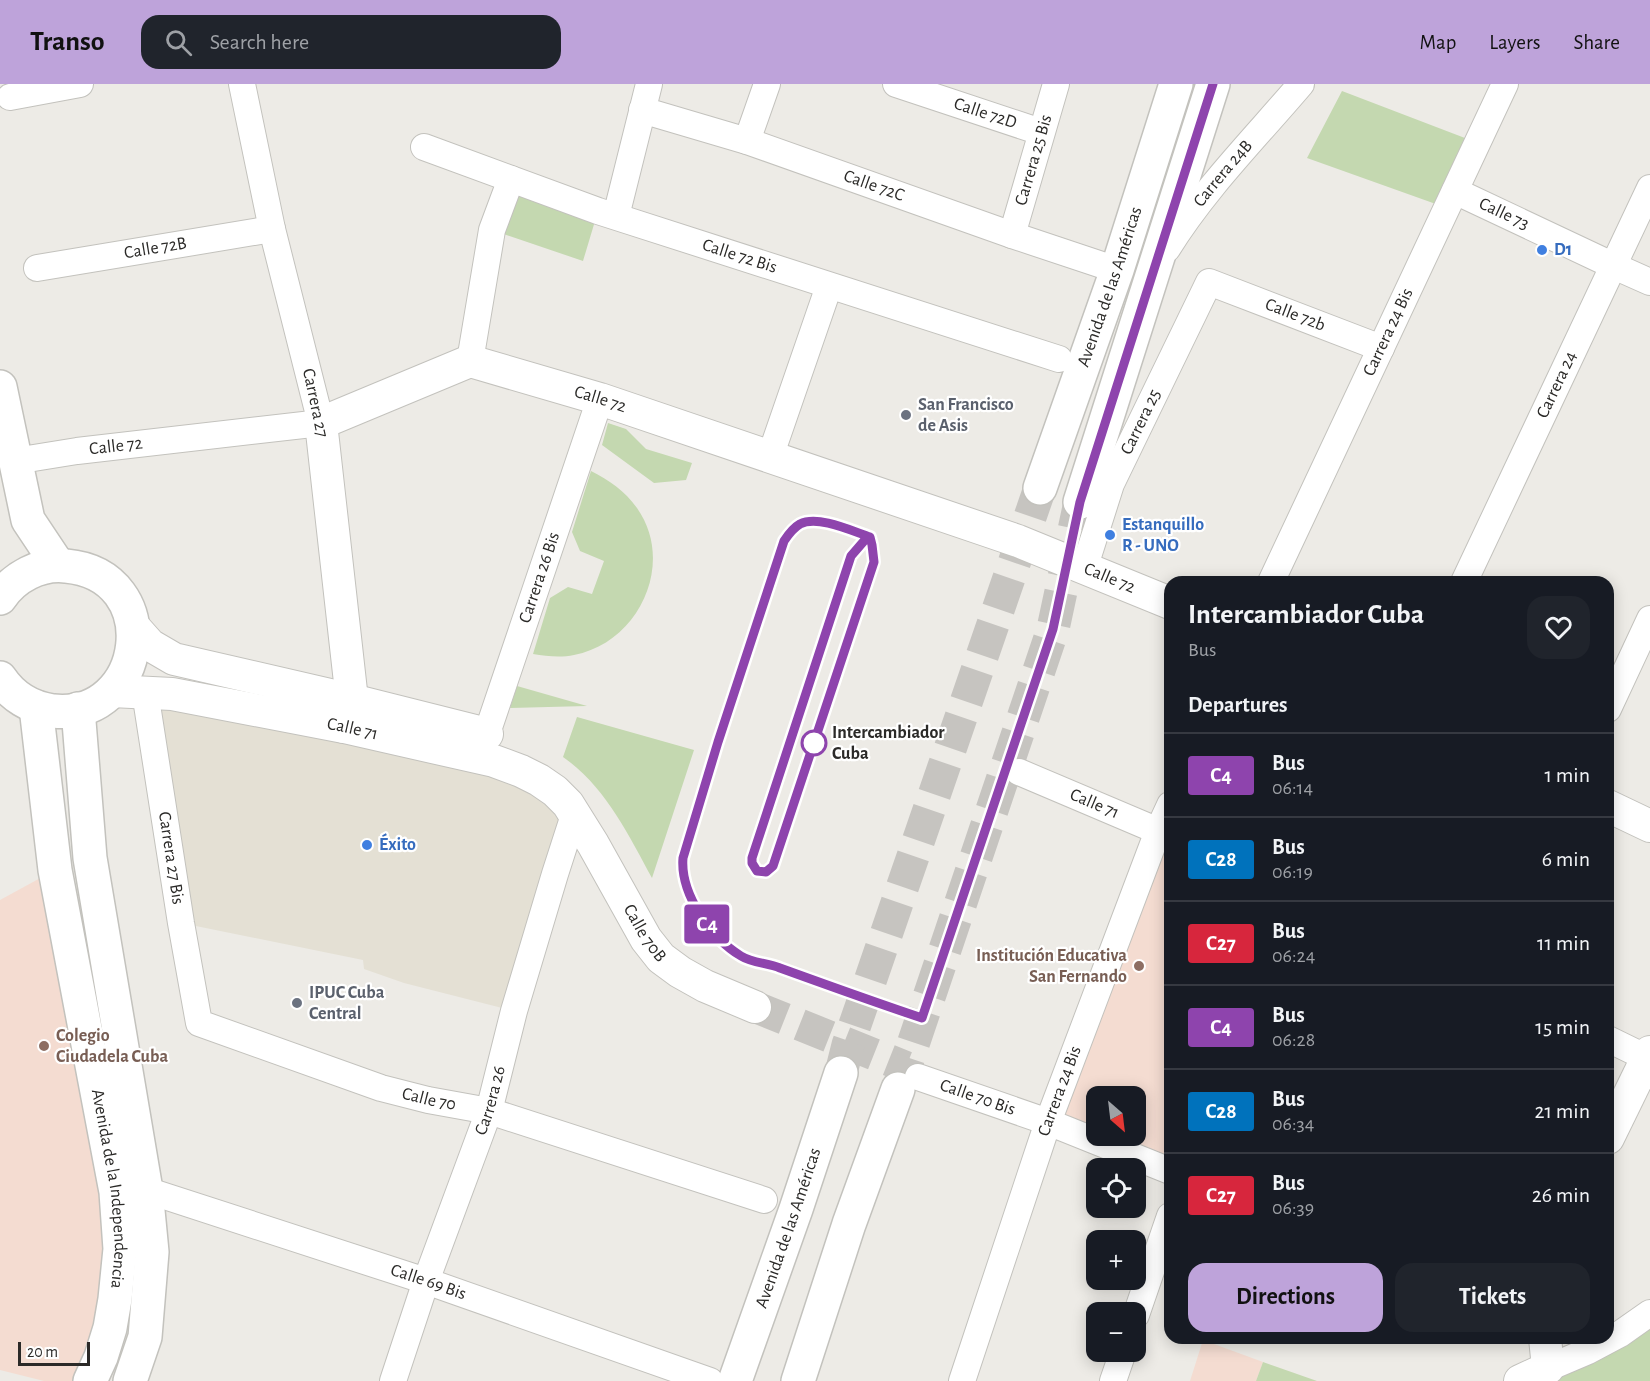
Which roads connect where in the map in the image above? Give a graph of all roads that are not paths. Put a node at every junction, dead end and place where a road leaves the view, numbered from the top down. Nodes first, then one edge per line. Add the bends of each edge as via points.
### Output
1 (80, 84) edge
2 (242, 84) edge
3 (649, 84) edge
4 (767, 84) edge
5 (896, 84) edge
6 (1056, 84) edge
7 (1176, 84) edge
8 (1213, 84) edge
9 (1301, 84) edge
10 (1505, 84) edge
11 (9, 97) dead end
12 (642, 110) junction
13 (1041, 132) junction
14 (747, 141) junction
15 (424, 147) dead end
16 (511, 179) junction
17 (1650, 188) edge
18 (1455, 191) junction
19 (616, 216) junction
20 (272, 229) junction
21 (1012, 235) junction
22 (1105, 266) dead end
23 (1614, 266) junction
24 (38, 268) dead end
25 (1154, 271) junction
26 (1209, 282) joint
27 (1650, 282) edge
28 (829, 286) junction
29 (1381, 348) junction
30 (1059, 359) dead end
31 (470, 361) junction
32 (0, 387) edge
33 (600, 399) junction
34 (321, 423) junction
35 (770, 457) junction
36 (15, 461) junction
37 (1040, 488) tunnel mouth
38 (1080, 502) tunnel mouth
39 (58, 565) junction
40 (1084, 569) junction
41 (1274, 576) edge
42 (1467, 576) edge
43 (2, 584) edge
44 (1164, 601) edge
45 (1650, 619) edge
46 (134, 627) junction
47 (0, 678) edge
48 (112, 691) junction
49 (146, 692) junction
50 (1614, 696) edge
51 (36, 707) junction
52 (78, 710) junction
53 (348, 713) junction
54 (483, 746) junction
55 (1019, 772) dead end
56 (1614, 809) edge
57 (574, 815) junction
58 (1650, 826) edge
59 (1164, 833) edge
60 (755, 1007) tunnel mouth
61 (199, 1023) joint
62 (1614, 1041) edge
63 (1648, 1055) edge
64 (841, 1073) tunnel mouth
65 (908, 1083) joint
66 (489, 1111) junction
67 (1048, 1122) junction
68 (1614, 1126) edge
69 (1164, 1169) edge
70 (147, 1190) junction
71 (764, 1200) dead end
72 (1164, 1233) edge
73 (426, 1281) junction
74 (1140, 1302) edge
75 (1650, 1313) edge
76 (1614, 1332) edge
77 (1598, 1344) edge
78 (1120, 1362) edge
79 (1538, 1362) edge
80 (90, 1381) edge
81 (130, 1381) edge
82 (393, 1381) edge
83 (710, 1381) edge
84 (735, 1381) edge
85 (798, 1381) edge
86 (962, 1381) edge
87 (1113, 1381) edge

1 - 11 street
2 - 20 street, Carrera 27
3 - 12 street
4 - 14 street
5 - 13 street, Calle 72D
6 - 13 street, Carrera 25 Bis
7 - 37 main road, Avenida de las Américas via 1117,270
8 - 25 main road, Avenida de las Américas
9 - 25 street, Carrera 24B via 1190,216
10 - 18 street, Carrera 24 Bis
12 - 14 street, Calle 72C
12 - 19 street
13 - 21 street, Carrera 25 Bis
14 - 21 street, Calle 72C
15 - 16 street, Calle 72 Bis
16 - 19 street, Calle 72 Bis
16 - 31 street via 492,230
17 - 23 street, Carrera 24
18 - 23 street, Calle 73
18 - 29 street, Carrera 24 Bis
19 - 28 street, Calle 72 Bis
20 - 24 street, Calle 72B
20 - 34 street, Carrera 27
21 - 22 street, Calle 72C
23 - 27 street, Calle 73
23 - 42 street, Carrera 24
25 - 38 main road, Avenida de las Américas
26 - 29 street, Calle 72b
26 - 40 street, Carrera 25 via 1111,484
28 - 30 street, Calle 72 Bis
28 - 35 street
29 - 41 street, Carrera 24 Bis
31 - 33 street, Calle 72
31 - 34 street, Calle 72
32 - 36 main road
33 - 35 street, Calle 72
33 - 54 street, Carrera 26 Bis
34 - 36 street, Calle 72
34 - 53 street, Carrera 27
35 - 40 street, Calle 72 via 1018,541
36 - 39 main road via 28,520
39 - 43 main road
39 - 46 main road via 77,567 109,582 121,595
40 - 44 street, Calle 72
45 - 50 street
46 - 48 main road via 133,650 126,672
46 - 53 street, Calle 71 via 150,645 174,658
47 - 51 main road via 19,699
48 - 49 street, Calle 71
48 - 52 main road
49 - 53 street, Calle 71
49 - 61 street, Carrera 27 Bis
51 - 52 main road
51 - 80 main road, Avenida de la Independencia via 55,870 116,1192 120,1249 115,1299 111,1328
52 - 70 main road, Avenida de la Independencia via 90,858
53 - 54 street, Calle 71
54 - 57 street, Calle 71 via 494,761 555,791
55 - 59 street, Calle 71
56 - 58 street
57 - 60 street, Calle 70B via 661,958 705,986
57 - 66 street, Carrera 26 via 514,1011
59 - 67 street, Carrera 24 Bis
61 - 66 street, Calle 70 via 381,1088
62 - 63 street
63 - 68 street
64 - 84 main road, Avenida de las Américas
65 - 67 street, Calle 70 Bis
65 - 85 main road via 849,1224
66 - 71 street, Calle 70
66 - 73 street, Carrera 26
67 - 69 street, Calle 70 Bis
67 - 86 street, Carrera 24 Bis
70 - 73 street, Calle 69 Bis
70 - 81 main road, Avenida de la Independencia via 152,1252 148,1307 145,1337
72 - 74 street
73 - 82 street, Carrera 26
73 - 83 street, Calle 69 Bis
75 - 76 street
77 - 79 street via 1588,1351
78 - 87 street

